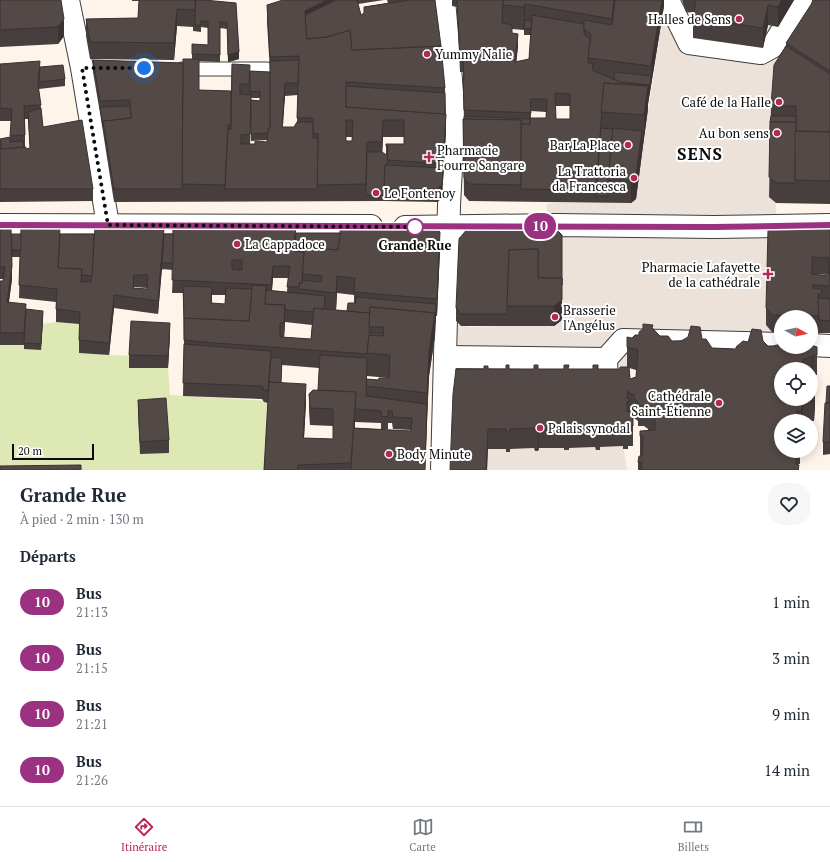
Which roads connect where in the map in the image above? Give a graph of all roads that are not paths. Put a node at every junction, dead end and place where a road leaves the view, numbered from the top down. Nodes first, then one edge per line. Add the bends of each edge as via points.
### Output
1 (68, 0) edge
2 (444, 0) edge
3 (668, 0) edge
4 (801, 0) edge
5 (167, 68) edge
6 (267, 69) dead end
7 (0, 225) edge
8 (108, 225) junction
9 (830, 225) edge
10 (449, 226) junction
11 (774, 344) edge
12 (818, 345) edge
13 (830, 346) edge
14 (446, 357) junction
15 (606, 359) junction
16 (606, 389) edge
17 (442, 470) edge

1 - 8 street via 90,68
2 - 10 street via 454,114
3 - 4 street via 689,43 762,53 772,47
5 - 6 lane
7 - 8 street
8 - 10 street
9 - 10 street
10 - 14 street
11 - 15 street via 623,340
12 - 13 street
14 - 15 street
14 - 17 street
15 - 16 street

